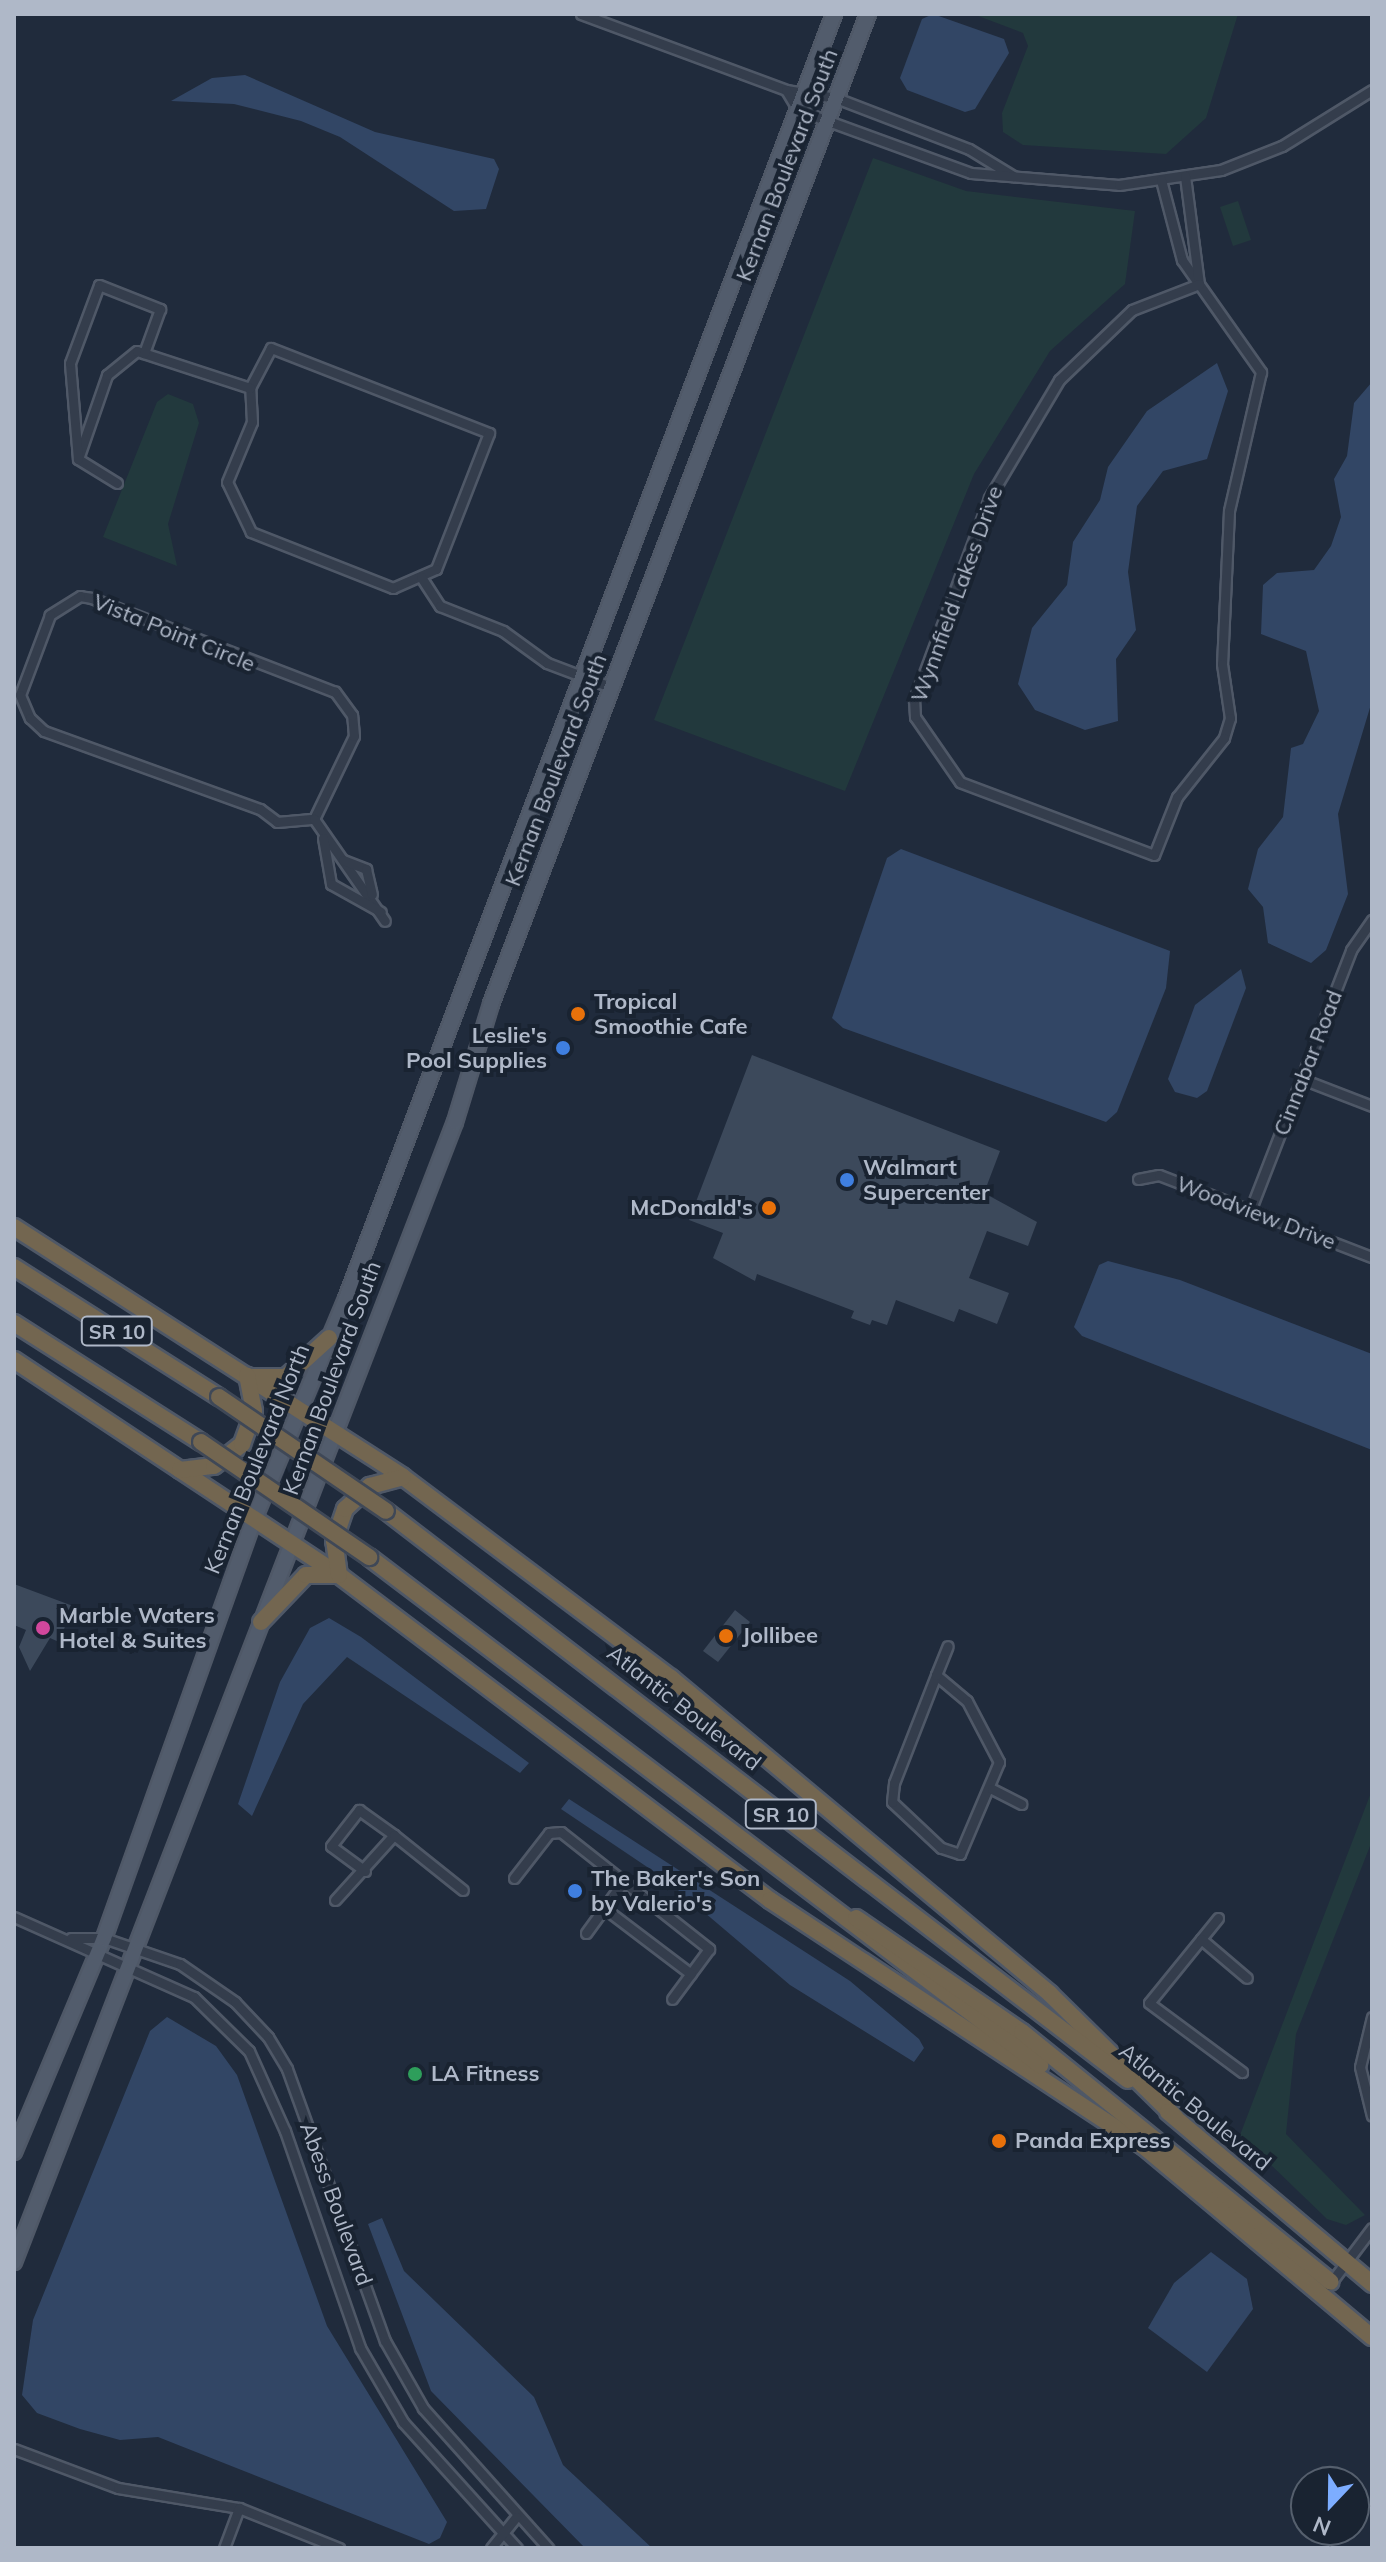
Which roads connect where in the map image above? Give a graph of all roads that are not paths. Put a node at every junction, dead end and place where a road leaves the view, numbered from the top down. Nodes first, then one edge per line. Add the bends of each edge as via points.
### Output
1 (581, 14) edge
2 (834, 14) edge
3 (868, 14) edge
4 (806, 89) junction
5 (786, 90) junction
6 (1372, 90) edge
7 (836, 98) junction
8 (798, 110) junction
9 (827, 121) junction
10 (1185, 176) junction
11 (1015, 177) junction
12 (1161, 180) junction
13 (1199, 284) junction
14 (144, 353) junction
15 (250, 388) junction
16 (78, 459) junction
17 (117, 483) dead end
18 (421, 577) junction
19 (580, 677) junction
20 (611, 687) junction
21 (314, 819) junction
22 (323, 838) junction
23 (1372, 920) edge
24 (453, 1006) joint
25 (1302, 1079) junction
26 (1372, 1106) edge
27 (1138, 1179) dead end
28 (1250, 1211) junction
29 (14, 1227) edge
30 (1372, 1257) edge
31 (14, 1267) edge
32 (14, 1323) edge
33 (329, 1338) junction
34 (14, 1360) edge
35 (247, 1376) junction
36 (299, 1410) junction
37 (336, 1434) junction
38 (178, 1470) junction
39 (403, 1477) junction
40 (254, 1519) junction
41 (293, 1545) junction
42 (339, 1575) junction
43 (261, 1622) junction
44 (948, 1646) dead end
45 (936, 1675) junction
46 (992, 1789) junction
47 (1021, 1804) dead end
48 (394, 1835) junction
49 (365, 1871) junction
50 (514, 1878) dead end
51 (623, 1882) junction
52 (463, 1890) dead end
53 (815, 1898) junction
54 (335, 1900) dead end
55 (604, 1908) junction
56 (14, 1917) edge
57 (1218, 1918) dead end
58 (586, 1933) dead end
59 (71, 1938) junction
60 (104, 1938) junction
61 (1201, 1939) junction
62 (138, 1949) junction
63 (97, 1956) junction
64 (129, 1970) junction
65 (691, 1974) junction
66 (1247, 1978) dead end
67 (672, 1999) dead end
68 (1372, 2017) edge
69 (1242, 2072) dead end
70 (1372, 2116) edge
71 (1175, 2117) junction
72 (1146, 2148) junction
73 (14, 2152) edge
74 (1372, 2228) edge
75 (14, 2262) edge
76 (1348, 2263) junction
77 (1372, 2284) edge
78 (1326, 2288) junction
79 (1372, 2337) edge
80 (14, 2449) edge
81 (239, 2508) junction
82 (516, 2517) junction
83 (504, 2535) junction
84 (224, 2548) edge
85 (339, 2548) edge
86 (491, 2548) edge
87 (517, 2548) edge
88 (548, 2548) edge

1 - 5 street
2 - 4 main road, Kernan Boulevard South
3 - 7 main road, Kernan Boulevard South
4 - 5 street
4 - 7 street
4 - 8 main road, Kernan Boulevard South
5 - 8 street
6 - 10 street via 1282,146
7 - 9 main road, Kernan Boulevard South
7 - 11 street via 969,149
8 - 9 street
8 - 19 main road, Kernan Boulevard South
9 - 11 street via 942,164
9 - 20 main road, Kernan Boulevard South
10 - 12 street
10 - 13 street
11 - 12 street via 1065,185
12 - 13 street via 1182,260
13 - 13 street, Wynnfield Lakes Drive via 1132,310 1059,380 989,498 914,700 915,717 960,782 1154,855 1177,797 1224,738 1230,718 1222,664 1229,511 1261,372
14 - 15 street
14 - 16 street via 120,358 107,375
14 - 16 street via 160,309 99,285 70,363
15 - 18 street via 252,422 227,482 251,532 393,588
15 - 18 street via 271,348 489,433 441,564
16 - 17 street
18 - 19 street via 440,606 503,631
19 - 20 street
19 - 24 main road, Kernan Boulevard South
20 - 37 main road, Kernan Boulevard South
21 - 21 street, Vista Point Circle via 354,736 352,715 335,692 92,598 80,596 50,615 20,695 44,731 245,803 277,822
21 - 22 street
22 - 22 street via 372,894 384,918 331,884
23 - 25 street, Cinnabar Road via 1351,950
24 - 33 main road, Kernan Boulevard North
25 - 26 street
25 - 28 street, Cinnabar Road
27 - 28 street, Woodview Drive via 1159,1175
28 - 30 street, Woodview Drive
29 - 35 highway
31 - 71 highway, Atlantic Boulevard / SR 10, bridge via 386,1511
32 - 53 highway, SR 10, bridge via 369,1557
33 - 35 highway via 286,1377
33 - 36 main road, Kernan Boulevard North
34 - 38 highway
35 - 36 highway
35 - 38 highway via 254,1411 242,1444 214,1466
36 - 37 highway
36 - 40 main road, Kernan Boulevard North
37 - 39 highway
37 - 41 main road, Kernan Boulevard South
38 - 40 highway
39 - 42 highway via 370,1486 345,1509 334,1541
39 - 71 highway via 793,1778 1050,1994
40 - 41 highway
40 - 60 main road, Kernan Boulevard North
41 - 42 highway
41 - 43 main road
42 - 43 highway via 306,1575
42 - 72 highway via 731,1874
43 - 62 main road
44 - 45 street
45 - 46 street via 967,1701 992,1741 999,1762
45 - 46 street via 892,1802 941,1848 960,1854
46 - 47 street
48 - 49 street
48 - 49 street via 359,1810 331,1846
48 - 52 street
49 - 54 street
50 - 51 street via 549,1833 561,1832
51 - 55 street
51 - 65 street via 709,1949
53 - 72 highway, SR 10
53 - 78 highway via 895,1939 1022,2032
55 - 58 street
55 - 65 street
56 - 59 street, Abess Boulevard
57 - 61 street
59 - 60 street, Abess Boulevard
59 - 63 street, Abess Boulevard
60 - 62 street, Abess Boulevard
60 - 63 main road, Kernan Boulevard North
61 - 66 street
61 - 69 street via 1149,2003
62 - 64 main road
62 - 82 street, Abess Boulevard via 212,1983 278,2050 385,2341 423,2408
63 - 64 street, Abess Boulevard
63 - 73 main road, Kernan Boulevard North
64 - 75 main road
64 - 83 street, Abess Boulevard via 194,1997 249,2051 285,2131 360,2348 403,2422
65 - 67 street
68 - 70 street via 1360,2067
71 - 76 highway, Atlantic Boulevard / SR 10
72 - 78 highway, SR 10
74 - 76 street
76 - 77 highway, Atlantic Boulevard / SR 10
76 - 78 street
78 - 79 highway, SR 10
80 - 81 street via 118,2488
81 - 84 street
81 - 85 street
82 - 83 street
82 - 88 street, Abess Boulevard
83 - 86 street
83 - 87 street, Abess Boulevard

